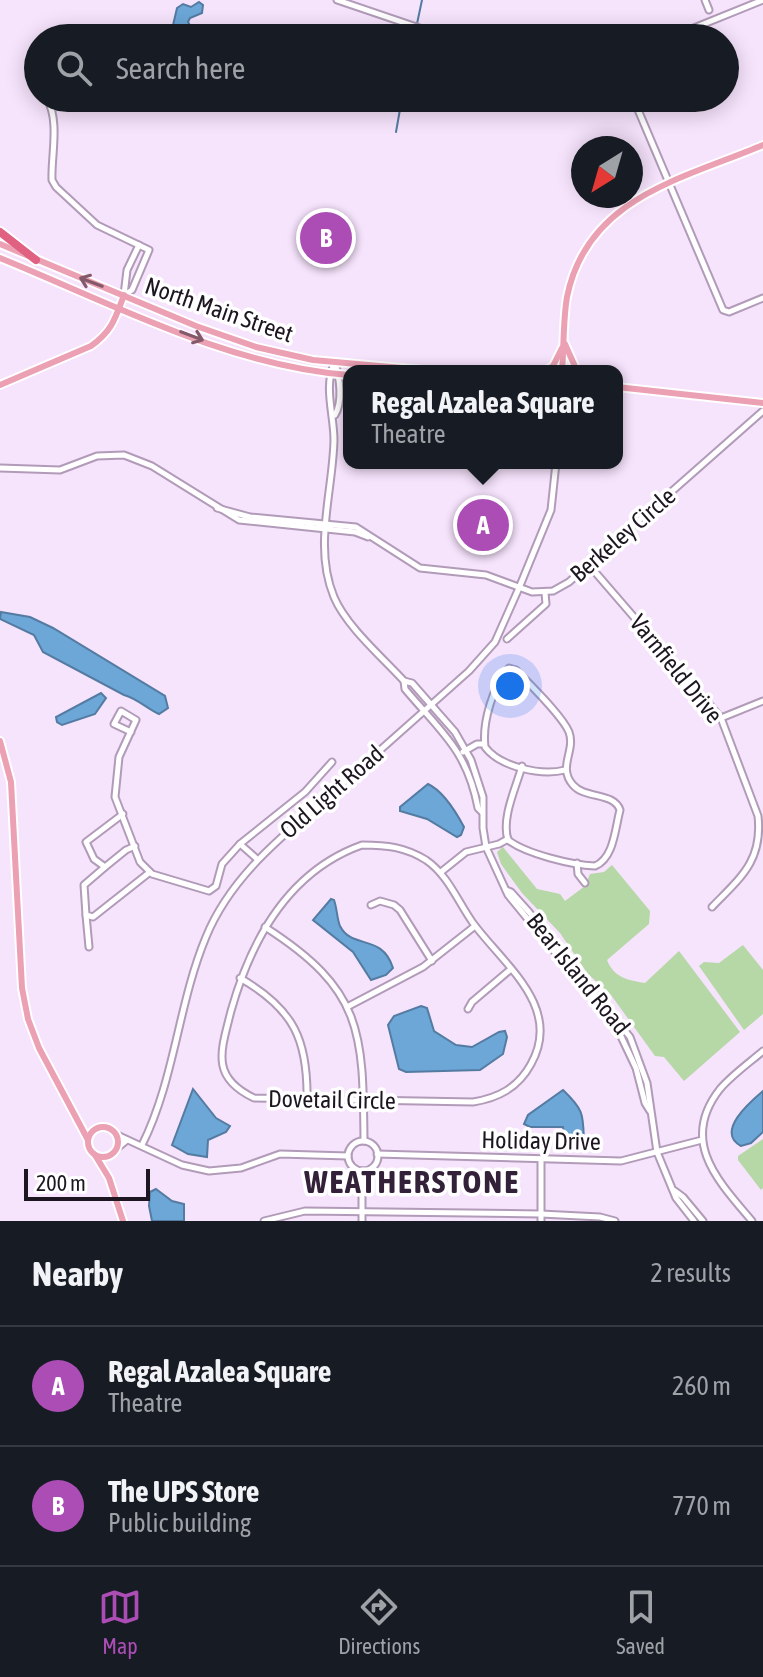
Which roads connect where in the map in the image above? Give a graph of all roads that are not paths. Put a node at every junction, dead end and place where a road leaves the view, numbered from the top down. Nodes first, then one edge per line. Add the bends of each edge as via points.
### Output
1 (337, 0) edge
2 (705, 0) edge
3 (763, 0) edge
4 (750, 2) edge
5 (709, 10) dead end
6 (408, 24) edge
7 (700, 24) edge
8 (52, 112) edge
9 (639, 112) edge
10 (763, 145) edge
11 (671, 183) junction
12 (0, 232) edge
13 (0, 244) edge
14 (139, 245) junction
15 (0, 258) edge
16 (36, 260) junction
17 (124, 295) junction
18 (763, 298) edge
19 (119, 308) junction
20 (564, 341) junction
21 (335, 362) junction
22 (368, 365) edge
23 (553, 365) edge
24 (562, 365) edge
25 (574, 365) edge
26 (329, 374) junction
27 (339, 374) junction
28 (343, 374) edge
29 (0, 385) edge
30 (623, 388) edge
31 (763, 403) edge
32 (763, 411) edge
33 (334, 416) junction
34 (0, 468) edge
35 (555, 469) edge
36 (325, 526) junction
37 (589, 565) junction
38 (519, 588) junction
39 (545, 593) junction
40 (507, 639) dead end
41 (404, 681) junction
42 (763, 701) edge
43 (431, 704) junction
44 (424, 711) junction
45 (721, 718) junction
46 (131, 732) junction
47 (0, 741) edge
48 (484, 744) junction
49 (464, 754) junction
50 (332, 762) dead end
51 (522, 766) junction
52 (565, 770) junction
53 (123, 814) junction
54 (508, 839) junction
55 (240, 844) junction
56 (135, 846) junction
57 (486, 847) junction
58 (257, 859) junction
59 (577, 863) junction
60 (105, 867) junction
61 (150, 872) junction
62 (441, 872) junction
63 (585, 883) dead end
64 (371, 905) dead end
65 (712, 907) dead end
66 (86, 915) junction
67 (475, 926) junction
68 (265, 927) junction
69 (89, 947) dead end
70 (432, 961) junction
71 (511, 969) junction
72 (240, 978) junction
73 (347, 1007) junction
74 (468, 1009) dead end
75 (763, 1051) edge
76 (307, 1100) junction
77 (363, 1101) junction
78 (76, 1115) junction
79 (99, 1127) junction
80 (115, 1134) junction
81 (88, 1140) junction
82 (127, 1140) junction
83 (702, 1140) junction
84 (364, 1141) junction
85 (142, 1145) junction
86 (114, 1151) junction
87 (657, 1152) junction
88 (94, 1153) junction
89 (377, 1154) junction
90 (348, 1156) junction
91 (541, 1160) junction
92 (362, 1171) junction
93 (109, 1178) junction
94 (675, 1191) junction
95 (305, 1211) junction
96 (362, 1212) junction
97 (541, 1218) edge
98 (123, 1221) edge
99 (264, 1221) edge
100 (306, 1221) edge
101 (362, 1221) edge
102 (615, 1221) edge
103 (694, 1221) edge
104 (703, 1221) edge
105 (752, 1221) edge

1 - 6 street
2 - 5 street
3 - 4 street
4 - 7 street
8 - 14 street via 56,187 97,225
9 - 11 street
10 - 11 main road
11 - 18 street via 723,310
11 - 20 main road via 617,211 584,250 567,298
12 - 16 highway
13 - 16 main road, North Main Street
14 - 17 street via 127,270
14 - 17 street via 149,250 132,290
15 - 19 main road, North Main Street
17 -> 16 main road, North Main Street
17 - 19 main road
17 - 21 main road, North Main Street via 256,347
19 -> 26 main road, North Main Street via 255,359
19 - 29 main road via 107,334 91,346
20 - 23 main road
20 - 24 main road
20 - 25 main road
21 - 22 main road, North Main Street
21 - 26 street
21 - 27 street
26 - 27 main road, North Main Street
26 - 33 street
27 - 28 main road, North Main Street
27 - 33 street via 339,409
30 - 31 main road
32 - 37 street, Berkeley Circle
33 - 36 street
34 - 36 street, Berkeley Circle via 60,470 97,456 124,455 152,466 217,508
35 - 38 street, Old Light Road via 551,510
36 - 38 street, Berkeley Circle via 356,527 420,568 486,575
36 - 41 street via 334,598
37 - 39 street, Berkeley Circle via 564,586
37 - 45 street, Varnfield Drive
38 - 39 street, Berkeley Circle
38 - 43 street, Old Light Road via 488,652
39 - 40 street via 546,604
41 - 43 street
41 - 44 street
42 - 45 street
43 - 44 street, Old Light Road
43 - 49 street, Bear Island Road via 455,732
44 - 49 street, Bear Island Road
44 - 58 street, Old Light Road
45 - 65 street, Varnfield Drive via 761,833 750,866
46 - 46 street via 136,720 121,711 114,724
46 - 53 street via 119,757 116,782 115,797
47 - 78 main road via 11,782 25,1003 39,1048
48 - 49 street
48 - 51 street via 495,757
48 - 52 street via 496,685 513,668 569,733
49 - 57 street, Bear Island Road via 480,786
50 - 55 street via 305,792
51 - 52 street
51 - 54 street via 508,816
52 - 59 street via 575,788 614,801 620,810 604,861 592,867
53 - 56 street
53 - 60 street via 86,842
54 - 57 street
54 - 59 street
55 - 58 street
55 - 61 street via 222,864 216,886 209,891
56 - 60 street
56 - 61 street
57 - 62 street via 459,856
57 - 87 street, Bear Island Road via 505,890 617,1028 650,1111
58 - 85 street, Old Light Road via 207,934 161,1101
59 - 63 street
60 - 66 street via 84,885
61 - 66 street via 93,917
62 - 67 street, Dovetail Circle
62 - 68 street, Dovetail Circle via 395,845 362,845 312,873
64 - 70 street via 394,905
66 - 69 street
67 - 70 street
67 - 71 street, Dovetail Circle
68 - 72 street, Dovetail Circle
68 - 73 street via 312,961
70 - 73 street
71 - 74 street
71 - 77 street, Dovetail Circle via 540,1016 539,1048 521,1080 505,1093 473,1102
72 - 76 street via 276,1002 295,1029 307,1069
72 - 76 street, Dovetail Circle via 221,1050 226,1076 254,1098
73 - 77 street via 359,1039
75 - 83 street via 710,1104
76 - 77 street, Dovetail Circle
77 - 84 street
78 - 79 main road
78 - 81 main road
79 - 80 main road
79 - 81 main road
80 - 82 street
80 - 86 main road
81 - 88 main road
82 - 85 street
82 - 86 street
83 - 87 street, Holiday Drive
83 - 105 street via 715,1177
84 - 89 street
84 - 90 street via 353,1144
85 - 90 street via 182,1165 209,1171 241,1168 270,1155
86 - 88 main road
86 - 93 main road
87 - 91 street, Holiday Drive via 621,1161
87 - 94 street, Bear Island Road
88 - 93 main road
89 - 91 street, Holiday Drive
89 - 92 street via 373,1167
90 - 92 street
91 - 97 street
92 - 96 street
93 - 98 main road
94 - 103 street, Bear Island Road
94 - 104 street, Bear Island Road
95 - 96 street
95 - 99 street
95 - 100 street
96 - 97 street
96 - 101 street
97 - 102 street

